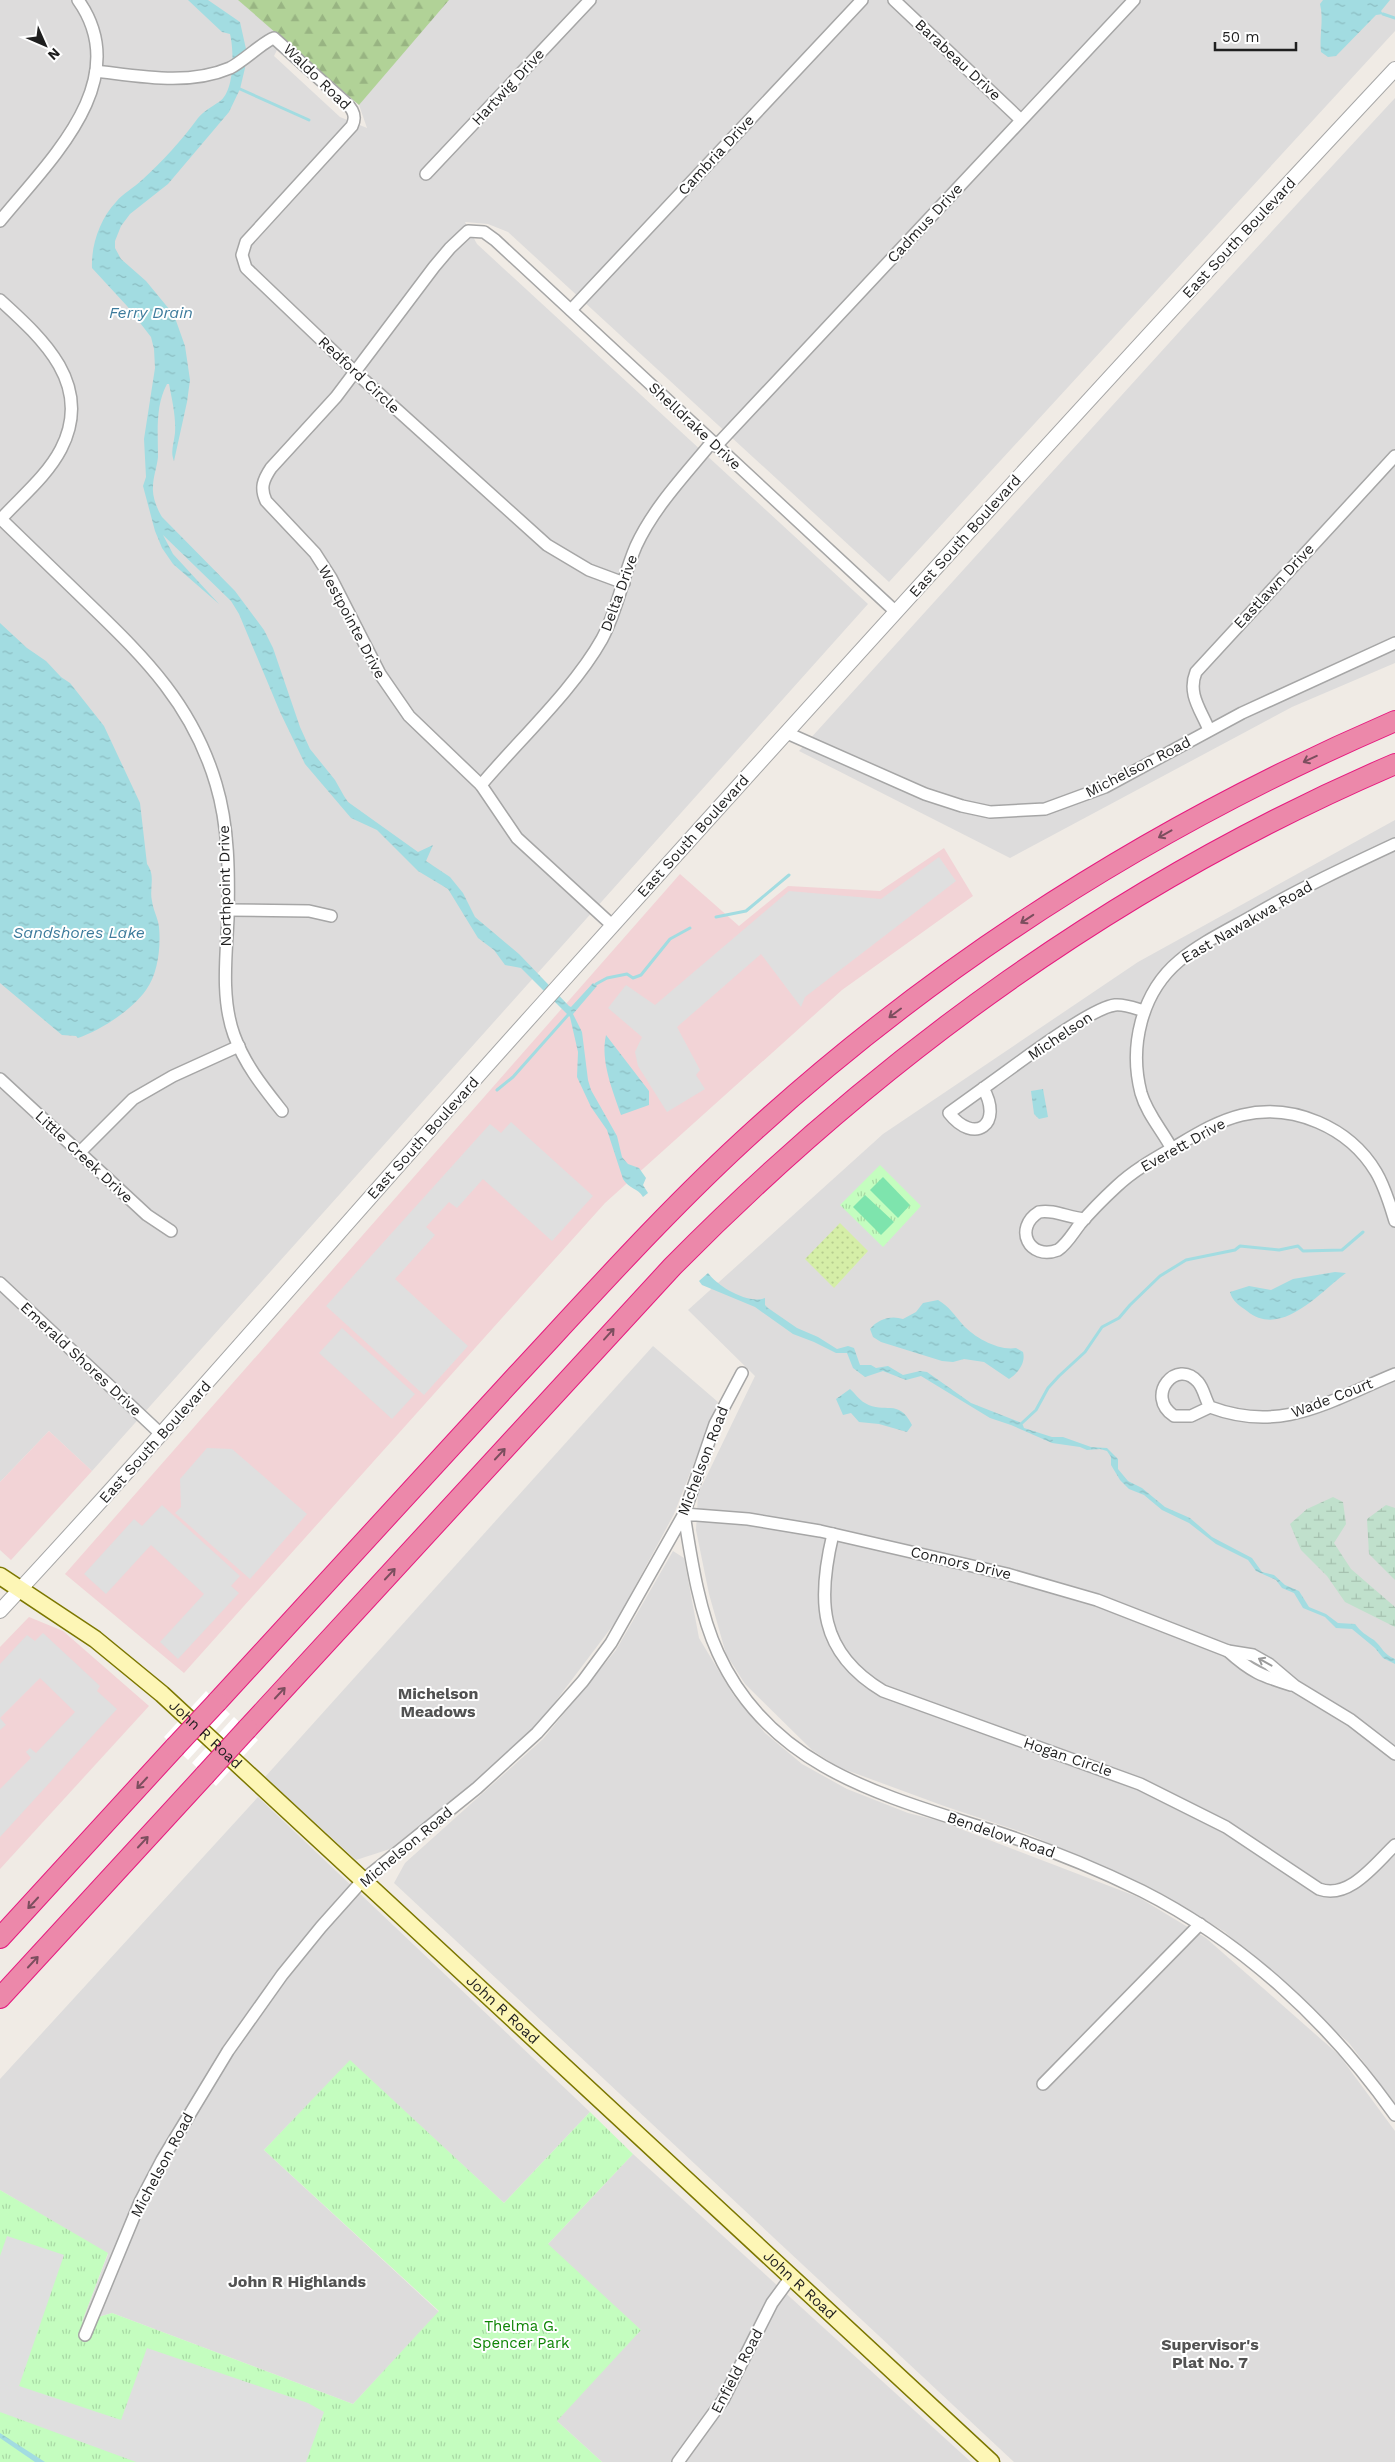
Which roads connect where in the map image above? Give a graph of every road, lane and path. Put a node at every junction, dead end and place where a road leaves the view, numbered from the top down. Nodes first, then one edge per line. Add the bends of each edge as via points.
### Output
1 (78, 0) edge
2 (590, 0) edge
3 (862, 0) edge
4 (894, 0) edge
5 (1134, 0) edge
6 (1395, 70) edge
7 (96, 71) junction
8 (1022, 120) junction
9 (352, 126) joint
10 (426, 174) dead end
11 (0, 221) edge
12 (495, 240) joint
13 (0, 300) edge
14 (571, 310) junction
15 (354, 370) junction
16 (714, 444) junction
17 (1395, 456) edge
18 (0, 518) edge
19 (624, 583) junction
20 (896, 612) junction
21 (1395, 644) edge
22 (1395, 721) edge
23 (1208, 730) junction
24 (787, 733) junction
25 (1395, 764) edge
26 (481, 784) junction
27 (1395, 844) edge
28 (228, 910) junction
29 (331, 916) dead end
30 (613, 926) junction
31 (1144, 1011) junction
32 (239, 1046) junction
33 (0, 1079) edge
34 (983, 1088) dead end
35 (282, 1111) dead end
36 (1172, 1149) junction
37 (79, 1153) junction
38 (1084, 1219) junction
39 (1395, 1221) edge
40 (171, 1232) dead end
41 (0, 1282) edge
42 (742, 1373) dead end
43 (1395, 1374) edge
44 (1210, 1407) junction
45 (162, 1435) junction
46 (684, 1514) junction
47 (833, 1534) junction
48 (0, 1576) edge
49 (20, 1589) junction
50 (0, 1611) edge
51 (1395, 1754) edge
52 (1395, 1845) edge
53 (363, 1880) junction
54 (1200, 1924) junction
55 (0, 1938) edge
56 (0, 1998) edge
57 (1043, 2084) dead end
58 (1395, 2115) edge
59 (791, 2277) junction
60 (85, 2335) dead end
61 (678, 2462) edge
62 (991, 2462) edge

1 - 7 street via 92,28
2 - 10 street, Hartwig Drive
3 - 14 street, Cambria Drive
4 - 8 street, Barabeau Drive
5 - 8 street, Cadmus Drive
6 - 20 street, East South Boulevard
7 - 9 street, Waldo Road via 160,78 190,77 228,68 251,56 274,38 345,102 354,113
7 - 11 street via 90,97 71,134
8 - 16 street, Cadmus Drive
9 - 15 street, Redford Circle via 246,242 242,255 249,273
12 - 14 street, Shelldrake Drive
12 - 15 street, Westpointe Drive via 476,230 460,237
13 - 18 street via 54,354 68,384 71,411 66,436 56,456 42,476
14 - 16 street, Shelldrake Drive
15 - 19 street, Redford Circle via 546,545 589,570
15 - 26 street, Westpointe Drive via 311,426 271,468 262,492 266,501 316,554 396,698 423,730
16 - 19 street, Delta Drive via 651,520 634,553
16 - 20 street, Shelldrake Drive
17 - 23 street, Eastlawn Drive via 1196,672 1192,692
18 - 28 street, Northpoint Drive via 148,662 187,716 205,753 221,803 227,848
19 - 26 street, Delta Drive via 611,620 591,658
20 - 24 street, East South Boulevard
21 - 23 street, Michelson Road
22 -> 55 highway, bridge via 1247,790 1122,858 990,943 856,1043 733,1150 644,1238
23 - 24 street, Michelson Road via 1077,799 1045,809 990,812 925,794
24 - 30 street, East South Boulevard
56 -> 25 highway, bridge via 672,1266 751,1188 856,1096 966,1010 1094,924 1238,840
26 - 30 street, Westpointe Drive via 517,838
27 - 31 street, East Nawakwa Road via 1292,894 1191,952 1177,962 1162,980
28 - 29 street via 309,911
28 - 32 street, Northpoint Drive via 227,1007
30 - 45 street, East South Boulevard
31 - 34 street, Michelson via 1124,1005 1102,1009
31 - 36 street, East Nawakwa Road via 1136,1054 1142,1094 1151,1116
32 - 35 street, Northpoint Drive via 256,1079
32 - 37 street via 139,1095
33 - 37 street, Little Creek Drive
36 - 38 street, Everett Drive via 1128,1177
36 - 39 street, Everett Drive via 1213,1125 1242,1115 1271,1112 1316,1121 1341,1135 1365,1157 1381,1182
37 - 40 street, Little Creek Drive via 147,1216
38 - 38 street, Everett Drive via 1069,1218 1053,1211 1039,1212 1029,1221 1028,1242 1037,1251 1050,1253 1061,1248
41 - 45 street, Emerald Shores Drive
42 - 46 street, Michelson Road via 715,1424
43 - 44 street, Wade Court via 1308,1410 1278,1418 1252,1418
44 - 44 street via 1195,1379 1181,1374 1165,1384 1162,1399 1174,1416 1191,1416
45 - 49 street, East South Boulevard
46 - 47 street, Connors Drive via 748,1518
46 - 53 street, Michelson Road via 611,1642 568,1699 499,1768
46 - 54 street, Bendelow Road via 705,1617 718,1654 755,1710 798,1751 851,1782 1110,1876
47 - 51 street, Connors Drive via 1062,1589 1228,1651 1252,1655 1351,1720
47 - 52 street, Hogan Circle via 823,1584 829,1630 840,1652 855,1669 883,1691 1140,1784 1226,1827 1327,1892 1352,1885
48 - 49 main road, John R Road
49 - 50 street, East South Boulevard
49 - 53 main road, John R Road via 133,1668
53 - 59 main road, John R Road
53 - 60 street, Michelson Road via 287,1968 201,2093 140,2202
54 - 57 street
54 - 58 street, Bendelow Road via 1249,1960 1328,2033 1363,2071
59 - 61 street, Enfield Road via 772,2303 723,2400
59 - 62 main road, John R Road

